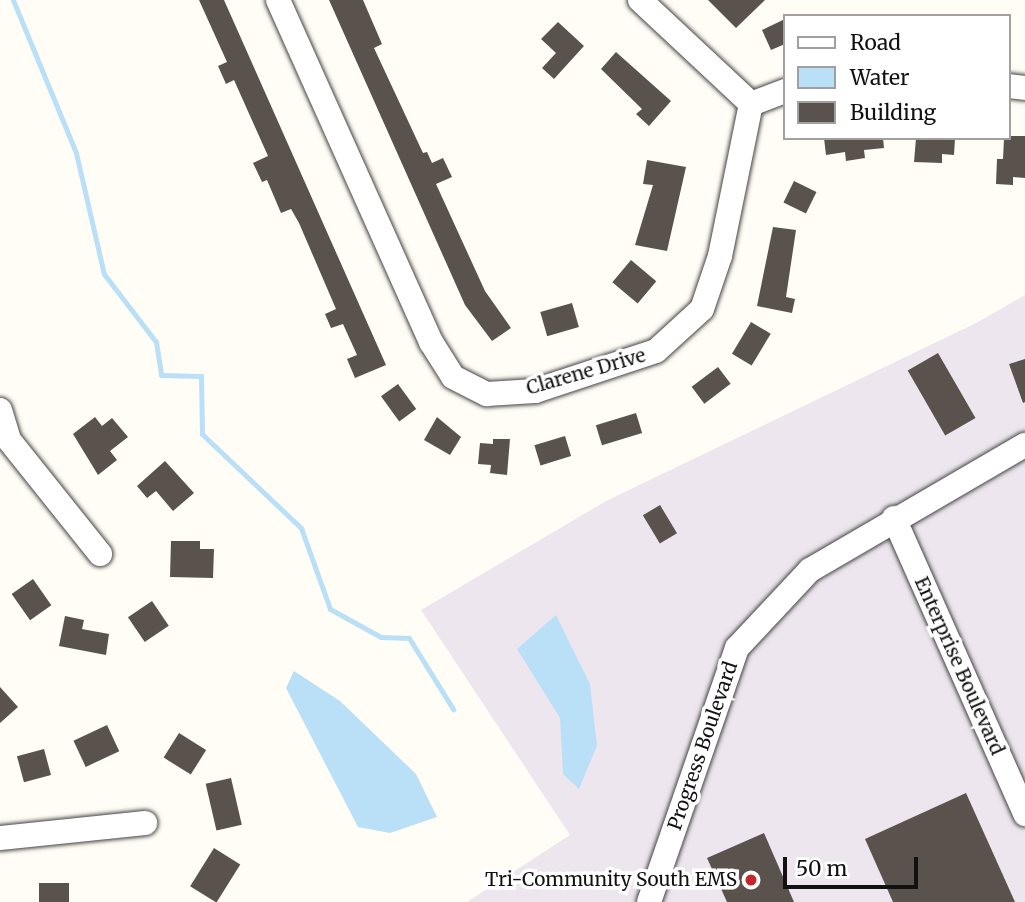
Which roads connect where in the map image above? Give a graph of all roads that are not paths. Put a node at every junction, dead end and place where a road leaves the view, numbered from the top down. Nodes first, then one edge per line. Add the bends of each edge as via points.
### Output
1 (278, 0) edge
2 (640, 0) edge
3 (783, 92) edge
4 (751, 104) junction
5 (0, 410) edge
6 (4, 442) edge
7 (1025, 445) edge
8 (894, 518) junction
9 (100, 554) dead end
10 (1025, 814) edge
11 (145, 823) dead end
12 (0, 838) edge
13 (649, 902) edge

1 - 4 street, Clarene Drive via 431,342 453,377 487,394 535,391 656,351 702,309 720,256
2 - 4 street
3 - 4 street
5 - 6 street
6 - 9 street
7 - 8 street, Progress Boulevard
8 - 10 street, Enterprise Boulevard
8 - 13 street, Progress Boulevard via 810,570 737,648
11 - 12 street

